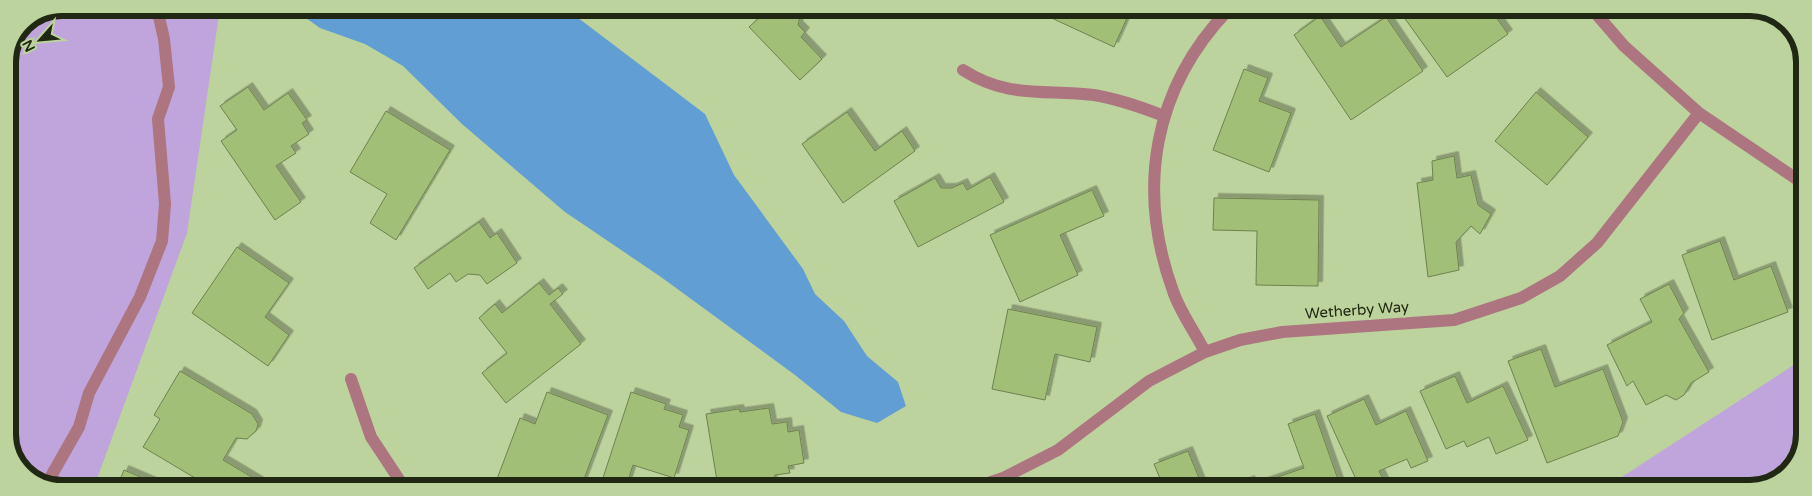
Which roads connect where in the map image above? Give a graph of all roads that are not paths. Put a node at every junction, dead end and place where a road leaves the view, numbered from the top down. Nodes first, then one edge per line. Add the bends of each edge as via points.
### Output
1 (159, 16) edge
2 (1222, 16) edge
3 (1598, 16) edge
4 (963, 70) dead end
5 (1699, 113) junction
6 (1164, 116) junction
7 (1796, 179) edge
8 (1206, 352) junction
9 (351, 379) dead end
10 (50, 478) edge
11 (399, 480) edge
12 (997, 480) edge

1 - 10 street via 169,87 158,119 165,204 162,241 140,297 90,393 79,427
2 - 6 street via 1184,66
3 - 5 street via 1624,46
4 - 6 street via 1003,89 1094,95 1137,105
5 - 7 street
5 - 8 street, Wetherby Way via 1597,243 1560,276 1521,298 1454,320 1282,332 1240,340
6 - 8 street via 1153,174 1156,237 1173,293
8 - 12 street, Wetherby Way via 1149,381 1058,450
9 - 11 street via 371,437

